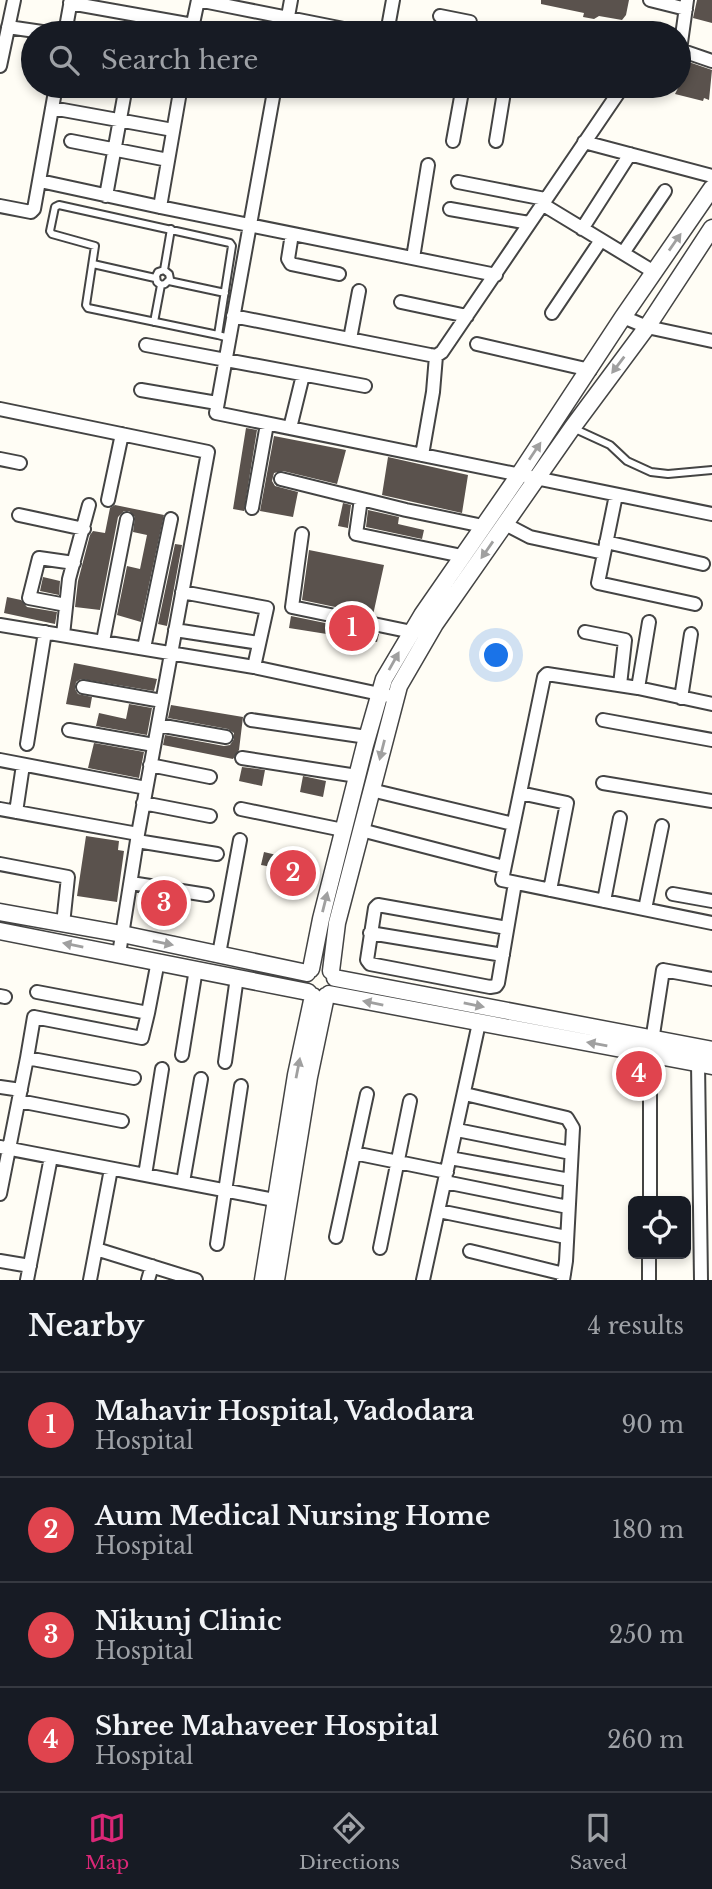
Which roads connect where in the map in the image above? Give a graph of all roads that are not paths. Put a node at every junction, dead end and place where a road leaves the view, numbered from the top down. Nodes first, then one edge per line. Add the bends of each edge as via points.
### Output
1 (13, 0) edge
2 (198, 0) edge
3 (291, 0) edge
4 (393, 0) edge
5 (650, 0) edge
6 (70, 1) edge
7 (686, 4) edge
8 (440, 16) dead end
9 (288, 19) junction
10 (67, 21) edge
11 (157, 21) edge
12 (194, 21) edge
13 (299, 21) edge
14 (389, 21) edge
15 (465, 21) edge
16 (8, 27) junction
17 (21, 29) edge
18 (691, 54) edge
19 (712, 61) edge
20 (0, 66) edge
21 (54, 98) edge
22 (124, 98) edge
23 (179, 98) edge
24 (273, 98) edge
25 (461, 98) edge
26 (503, 98) edge
27 (615, 98) edge
28 (52, 108) junction
29 (120, 120) junction
30 (173, 130) junction
31 (71, 141) dead end
32 (453, 141) dead end
33 (496, 141) dead end
34 (584, 142) junction
35 (115, 150) junction
36 (630, 154) junction
37 (168, 160) junction
38 (428, 165) dead end
39 (712, 176) edge
40 (40, 181) junction
41 (458, 182) dead end
42 (712, 188) edge
43 (664, 191) dead end
44 (106, 196) junction
45 (543, 201) junction
46 (0, 206) edge
47 (160, 207) junction
48 (450, 209) dead end
49 (529, 223) junction
50 (250, 225) junction
51 (712, 228) edge
52 (171, 229) junction
53 (582, 229) junction
54 (292, 234) junction
55 (601, 240) junction
56 (623, 253) junction
57 (413, 258) junction
58 (93, 264) junction
59 (164, 271) junction
60 (654, 272) junction
61 (339, 274) dead end
62 (496, 275) junction
63 (155, 278) junction
64 (169, 281) junction
65 (161, 285) junction
66 (359, 291) dead end
67 (225, 293) junction
68 (401, 302) dead end
69 (552, 313) dead end
70 (233, 316) junction
71 (467, 316) junction
72 (623, 317) junction
73 (154, 322) junction
74 (647, 327) junction
75 (223, 337) junction
76 (351, 339) junction
77 (712, 341) edge
78 (477, 344) dead end
79 (146, 345) dead end
80 (436, 356) junction
81 (224, 359) junction
82 (590, 370) junction
83 (303, 374) junction
84 (365, 386) dead end
85 (141, 390) dead end
86 (217, 403) junction
87 (0, 409) edge
88 (267, 424) junction
89 (290, 428) junction
90 (572, 428) junction
91 (122, 434) junction
92 (422, 455) junction
93 (0, 458) edge
94 (20, 463) dead end
95 (712, 470) edge
96 (519, 475) junction
97 (281, 479) dead end
98 (537, 479) junction
99 (616, 495) junction
100 (361, 499) junction
101 (108, 500) dead end
102 (89, 505) dead end
103 (252, 508) dead end
104 (19, 514) dead end
105 (712, 514) edge
106 (170, 519) dead end
107 (127, 520) dead end
108 (505, 524) junction
109 (482, 526) junction
110 (84, 528) junction
111 (302, 534) dead end
112 (605, 548) junction
113 (462, 556) junction
114 (74, 563) junction
115 (703, 564) dead end
116 (182, 592) junction
117 (695, 604) dead end
118 (66, 605) junction
119 (649, 622) dead end
120 (0, 625) edge
121 (175, 630) junction
122 (45, 632) junction
123 (411, 632) junction
124 (585, 632) dead end
125 (691, 634) dead end
126 (63, 635) junction
127 (103, 641) junction
128 (259, 643) junction
129 (144, 648) junction
130 (170, 652) junction
131 (254, 667) junction
132 (620, 685) junction
133 (83, 687) dead end
134 (638, 688) junction
135 (379, 694) junction
136 (396, 697) junction
137 (681, 698) junction
138 (162, 701) junction
139 (712, 704) edge
140 (251, 720) dead end
141 (603, 720) dead end
142 (158, 725) junction
143 (69, 730) dead end
144 (226, 737) dead end
145 (367, 737) junction
146 (712, 740) edge
147 (27, 744) dead end
148 (154, 745) junction
149 (242, 758) dead end
150 (0, 760) edge
151 (23, 765) junction
152 (150, 765) junction
153 (357, 776) junction
154 (210, 777) dead end
155 (603, 783) dead end
156 (146, 788) junction
157 (371, 790) junction
158 (520, 793) junction
159 (712, 801) edge
160 (144, 803) junction
161 (0, 809) edge
162 (240, 809) dead end
163 (16, 812) junction
164 (210, 816) dead end
165 (620, 818) dead end
166 (513, 824) junction
167 (662, 826) dead end
168 (344, 830) junction
169 (361, 830) junction
170 (137, 838) junction
171 (240, 840) dead end
172 (217, 855) dead end
173 (0, 864) edge
174 (504, 867) junction
175 (131, 883) junction
176 (515, 883) junction
177 (550, 890) junction
178 (673, 894) dead end
179 (207, 895) dead end
180 (604, 901) junction
181 (712, 901) edge
182 (645, 909) junction
183 (0, 912) edge
184 (712, 923) edge
185 (63, 924) junction
186 (507, 928) junction
187 (0, 931) edge
188 (370, 933) junction
189 (122, 934) junction
190 (119, 954) junction
191 (219, 954) junction
192 (503, 955) junction
193 (158, 961) junction
194 (196, 969) junction
195 (309, 971) junction
196 (333, 975) junction
197 (237, 977) junction
198 (712, 979) edge
199 (37, 992) dead end
200 (319, 995) junction
201 (148, 1013) junction
202 (479, 1023) junction
203 (652, 1047) junction
204 (712, 1050) edge
205 (182, 1055) dead end
206 (27, 1058) junction
207 (225, 1062) dead end
208 (705, 1065) edge
209 (162, 1069) dead end
210 (134, 1078) dead end
211 (201, 1079) dead end
212 (240, 1086) dead end
213 (0, 1087) edge
214 (367, 1094) dead end
215 (465, 1094) junction
216 (20, 1096) junction
217 (411, 1101) dead end
218 (122, 1121) dead end
219 (457, 1130) junction
220 (4, 1148) edge
221 (354, 1153) junction
222 (571, 1153) junction
223 (51, 1157) junction
224 (450, 1158) junction
225 (399, 1162) junction
226 (111, 1168) junction
227 (145, 1175) junction
228 (446, 1177) junction
229 (570, 1180) junction
230 (183, 1182) junction
231 (224, 1190) junction
232 (0, 1194) edge
233 (650, 1196) edge
234 (281, 1201) junction
235 (568, 1207) junction
236 (439, 1211) junction
237 (692, 1216) edge
238 (336, 1237) dead end
239 (566, 1237) junction
240 (217, 1244) dead end
241 (380, 1248) dead end
242 (96, 1249) junction
243 (470, 1251) dead end
244 (649, 1259) edge
245 (0, 1261) edge
246 (30, 1266) junction
247 (152, 1266) junction
248 (564, 1277) edge
249 (27, 1280) edge
250 (90, 1280) edge
251 (148, 1280) edge
252 (196, 1280) edge
253 (263, 1280) edge
254 (276, 1280) edge
255 (423, 1280) edge
256 (649, 1280) edge
257 (701, 1280) edge

1 - 16 street
2 - 9 street
2 - 12 street
3 - 9 street
4 - 14 street
5 - 7 street
6 - 10 street
6 - 11 street
8 - 15 street
9 - 13 street
16 - 17 street
16 - 20 street
18 - 19 street
21 - 28 street
22 - 29 street
23 - 30 street
24 - 50 street
25 - 32 street
26 - 33 street
27 - 34 street
28 - 29 street
28 - 40 street
29 - 30 street
29 - 35 street
30 - 37 street
31 - 35 street
34 - 36 street
34 - 45 street
35 - 37 street
35 - 44 street
36 - 39 street
36 - 53 street
37 - 47 street
38 - 57 street
40 - 44 street
40 - 46 street via 33,211
41 - 45 street
60 -> 42 street
43 - 56 street
44 - 47 street
45 - 49 street
45 - 53 street
47 - 50 street
48 - 49 street
49 - 62 street
50 - 54 street
50 - 70 street
51 - 74 street
52 - 58 lane via 57,205 51,233 94,244
52 - 59 lane
52 - 67 lane via 232,244
53 - 55 street
54 - 57 street
54 - 61 street via 291,264
55 - 56 street
55 - 69 street
56 - 60 street
57 - 62 street
58 - 63 lane
58 - 73 lane via 88,308
59 - 63 lane
59 - 64 lane
60 - 72 street
62 - 71 street
63 - 65 lane
64 - 65 lane
64 - 67 lane
65 - 73 lane
66 - 76 street
67 - 75 lane
68 - 71 street
70 - 75 street
70 - 76 street
71 - 80 street
72 - 74 street
72 - 82 street
73 - 75 lane
74 - 77 street
74 -> 90 street
75 - 81 street
76 - 80 street
78 - 82 street
79 - 81 street
80 - 92 street
81 - 83 street
81 - 86 street
96 -> 82 street
83 - 84 street
83 - 89 street
85 - 86 street
86 - 88 street via 216,413
87 - 91 street
88 - 89 street
88 - 103 street
89 - 92 street
90 - 95 lane via 610,445 627,461 651,472
90 - 98 street
91 - 101 street
91 - 116 street via 208,452
92 - 96 street
93 - 94 street
96 - 98 street
96 - 109 street
97 - 100 street
98 - 99 street
98 - 108 street
99 - 105 street
99 - 112 street
100 - 109 street
100 - 113 street via 356,534
102 - 110 street
104 - 110 street
106 - 129 street
107 - 127 street
108 - 112 street via 530,537
108 -> 136 street via 435,624
109 - 113 street
110 - 114 street
111 - 123 street via 292,607
112 - 115 street
112 - 117 street via 598,583
113 - 123 street
114 - 118 street
114 - 118 street via 39,558 30,598
116 - 121 street
116 - 128 street via 267,608
118 - 126 street
119 - 134 street
120 - 122 street
121 - 128 street
121 - 130 street
122 - 126 street
122 - 147 street
135 -> 123 street
124 - 132 street via 625,640
125 - 137 street
126 - 127 street
127 - 129 street
128 - 131 street
129 - 130 street
130 - 131 street
130 - 138 street
131 - 135 street
132 - 134 street
132 - 158 street via 552,674 544,677
133 - 138 street
134 - 137 street
135 - 136 street
135 - 145 street
136 -> 157 street
137 - 139 street
138 - 142 street
140 - 145 street
141 - 146 street
142 - 144 street
142 - 148 street
143 - 148 street
145 - 153 street
148 - 152 street
149 - 153 street
150 - 151 street
151 - 156 street
151 - 163 street
152 - 154 street
152 - 156 street
153 - 168 street
155 - 159 street
156 - 160 street
157 - 166 street
157 - 169 street
158 - 166 street
158 - 177 street via 567,803
160 - 164 street
160 - 170 street
161 - 163 street
162 - 168 street
163 - 170 street
165 - 180 street
166 - 174 street
167 - 182 street
195 -> 168 street
169 - 174 street
169 - 196 street via 337,923
170 - 172 street
170 - 175 street
171 - 191 street
173 - 185 street via 68,877
174 - 176 street via 502,880
175 - 179 street
175 - 189 street
176 - 177 street
176 - 186 street
177 - 180 street
178 - 181 street
180 - 182 street
182 - 184 street
183 - 185 street
185 - 189 street
186 - 188 street via 378,905
186 - 192 street
190 -> 187 street
188 - 192 street
188 - 192 street via 366,956 370,964 490,987 499,983
189 - 190 street
189 -> 191 street
190 - 193 street
191 - 195 street
193 - 194 street
193 - 201 street
194 - 197 street
194 - 205 street
195 - 196 street via 320,966
195 - 200 street via 304,983
196 - 200 street via 334,987
196 -> 203 street
197 - 200 street
197 - 207 street
198 - 203 street via 663,970
199 - 201 street
202 -> 200 street
200 - 234 street
201 - 206 street via 142,1038 34,1017
203 -> 202 street
202 - 215 street
203 - 204 street
203 - 208 street
203 - 233 street
206 - 210 street
206 - 216 street
208 - 237 street
209 - 227 street
211 - 230 street
212 - 231 street
213 - 216 street
214 - 221 street
215 - 219 street
215 - 222 street via 567,1118 573,1128
216 - 218 street
216 - 220 street
217 - 225 street
219 - 222 street
219 - 224 street
220 - 223 street
220 - 232 street
221 - 225 street
221 - 238 street
222 - 229 street
223 - 226 street
223 - 246 street
224 - 228 street
224 - 229 street
225 - 228 street
225 - 241 street
226 - 227 street
226 - 242 street
227 - 230 street
228 - 235 street
228 - 236 street
229 - 235 street
230 - 231 street
231 - 234 street
231 - 240 street
234 - 253 street
234 - 254 street
235 - 239 street
236 - 239 street
236 - 255 street
237 - 257 street
239 - 248 street
242 - 247 street
242 - 250 street
243 - 248 street
244 - 256 street
245 - 246 street
246 - 249 street
247 - 251 street
247 - 252 street

